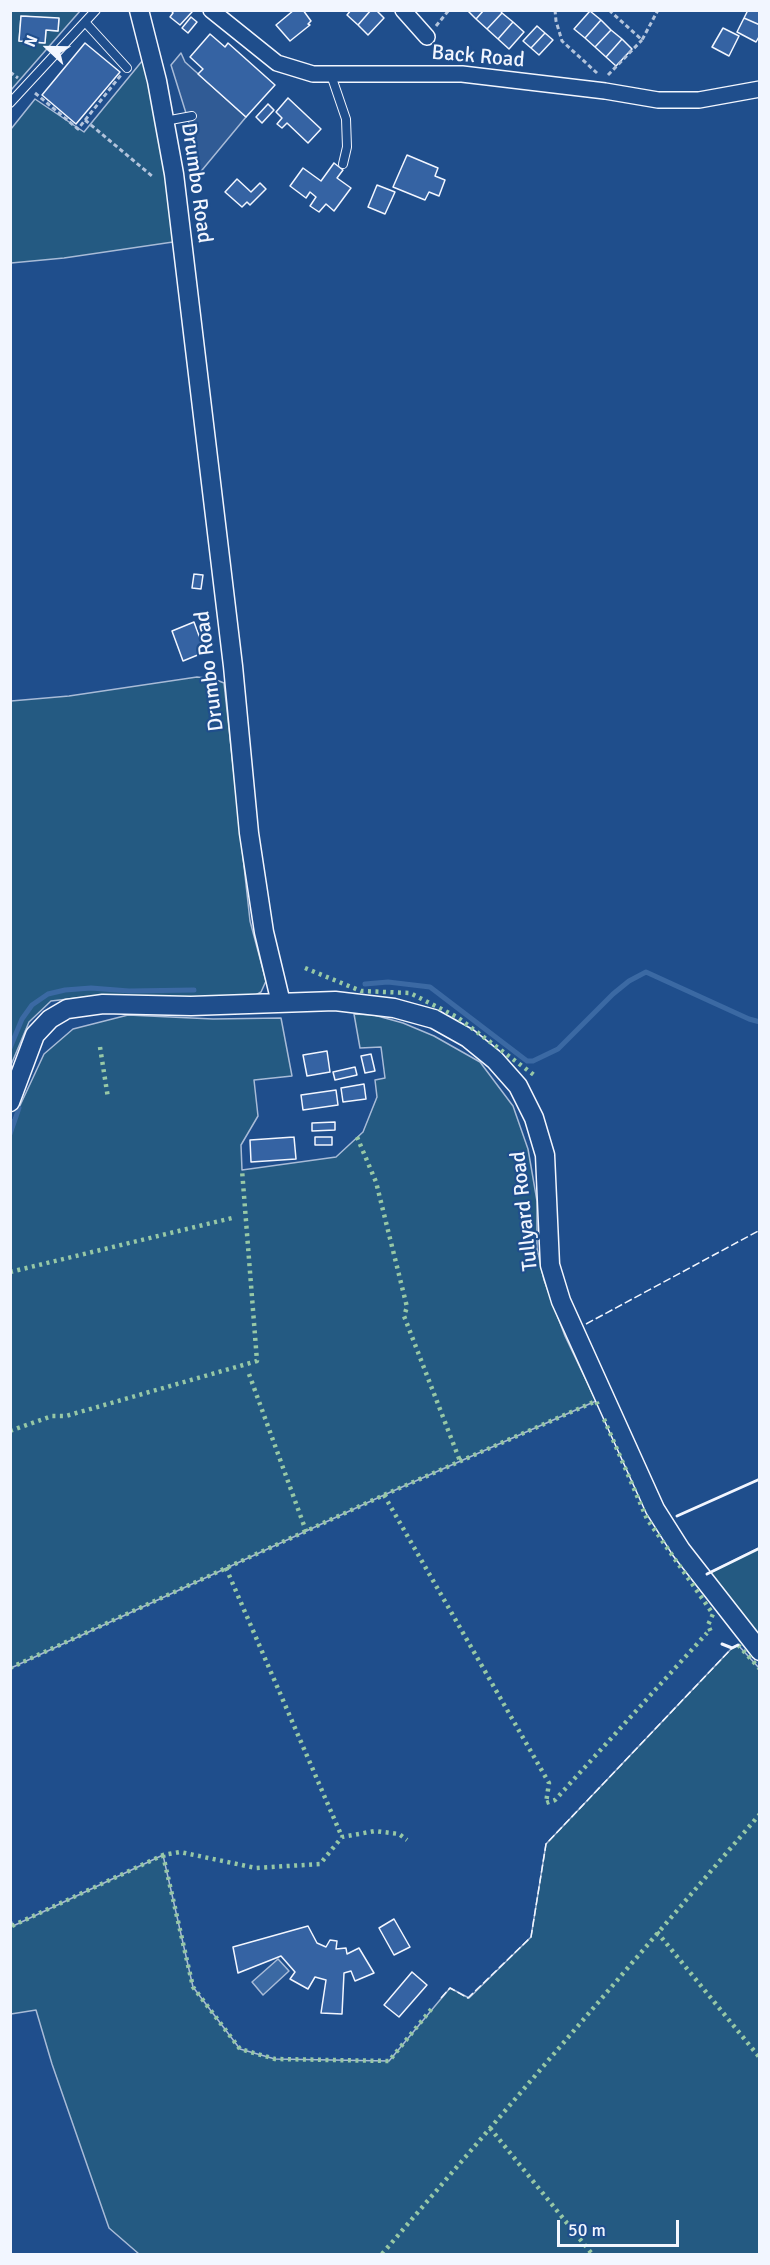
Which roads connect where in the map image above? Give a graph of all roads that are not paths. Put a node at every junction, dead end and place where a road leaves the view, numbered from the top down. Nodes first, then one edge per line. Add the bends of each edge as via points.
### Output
1 (96, 10) edge
2 (139, 10) edge
3 (211, 10) edge
4 (403, 10) edge
5 (85, 22) junction
6 (427, 37) dead end
7 (127, 68) road end
8 (331, 75) junction
9 (759, 89) edge
10 (10, 103) edge
11 (192, 116) dead end
12 (165, 121) junction
13 (343, 164) dead end
14 (281, 1003) junction
15 (10, 1102) edge
16 (759, 1651) edge

1 - 5 lane
2 - 12 street, Drumbo Road
3 - 8 street, Back Road via 278,63
4 - 6 street
5 - 7 lane
5 - 10 lane
8 - 9 street, Back Road via 462,74 658,100 699,100
8 - 13 lane via 346,119
11 - 12 lane
12 - 14 street, Drumbo Road via 233,666 249,833 264,932
14 - 15 street via 103,1004 67,1009 50,1019 36,1035
14 - 16 street, Tullyard Road via 335,1001 394,1008 434,1019 495,1059 518,1086 534,1118 545,1155 550,1265 561,1301 655,1509 681,1550

